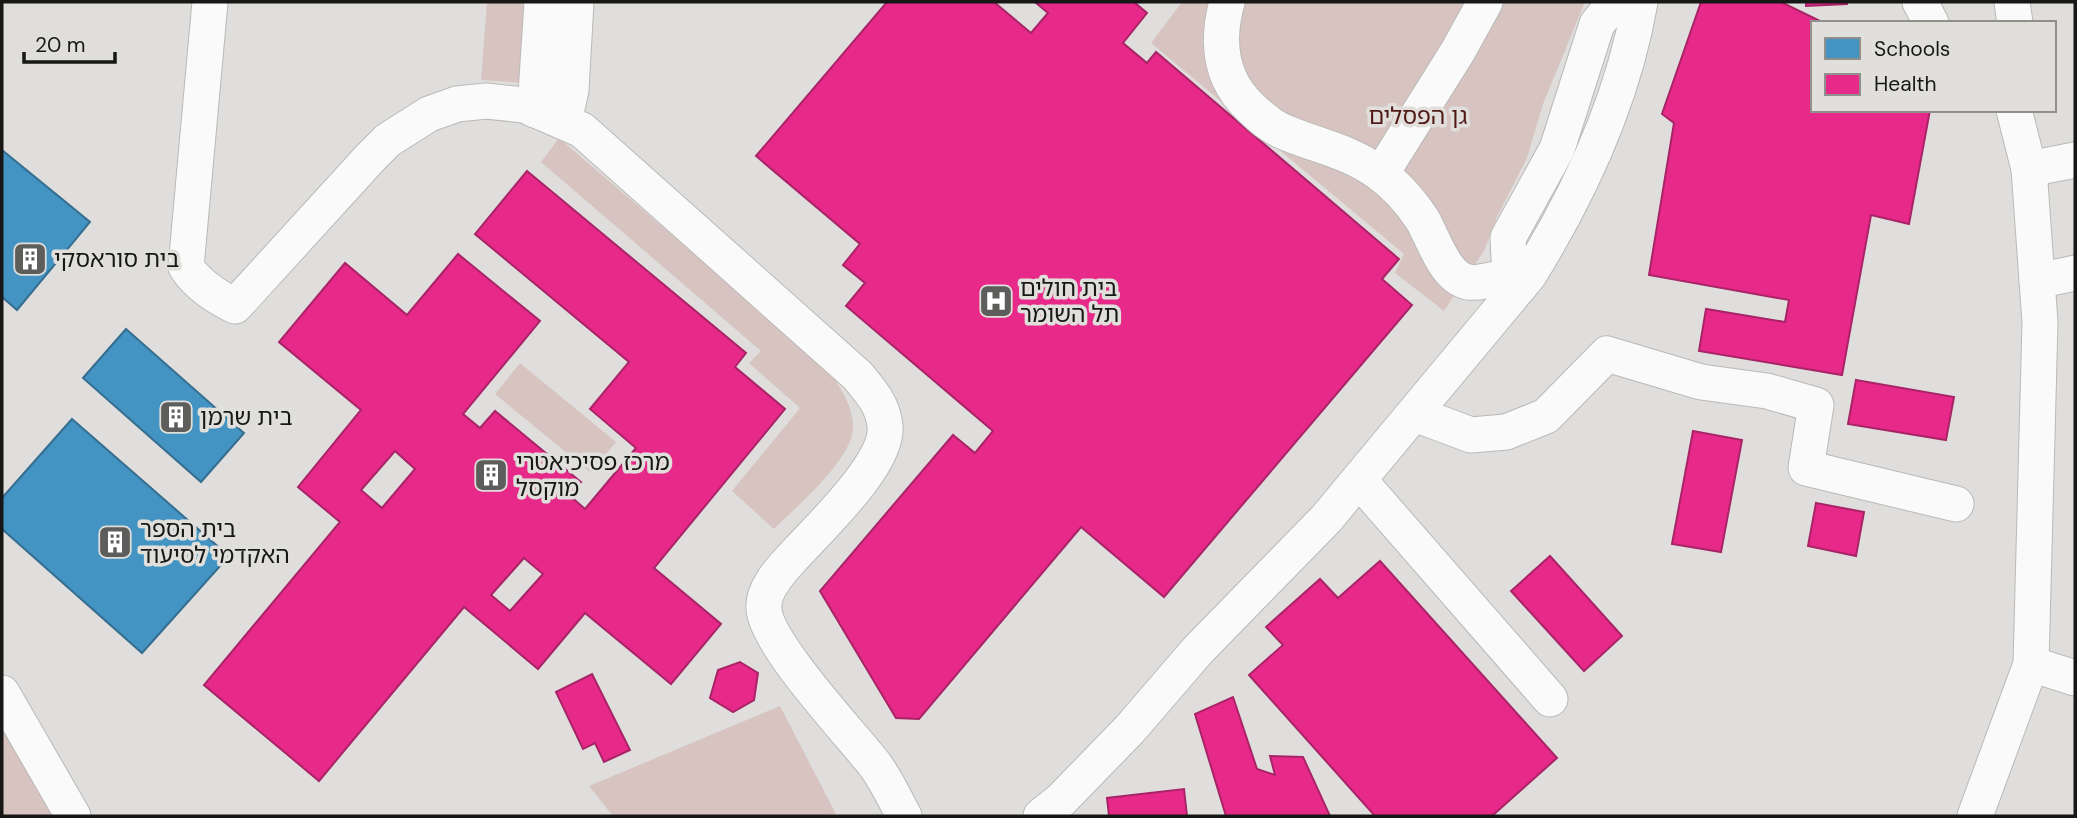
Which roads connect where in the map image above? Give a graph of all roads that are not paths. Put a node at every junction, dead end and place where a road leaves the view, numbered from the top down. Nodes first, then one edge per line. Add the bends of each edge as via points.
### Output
1 (209, 2) edge
2 (542, 2) edge
3 (576, 2) edge
4 (1227, 2) edge
5 (1485, 2) edge
6 (1615, 2) edge
7 (1640, 2) edge
8 (1920, 2) edge
9 (2012, 2) edge
10 (1930, 21) edge
11 (2015, 21) edge
12 (2015, 112) edge
13 (550, 116) junction
14 (2075, 160) edge
15 (2029, 169) junction
16 (1381, 174) junction
17 (2075, 273) edge
18 (1518, 281) junction
19 (2036, 281) junction
20 (1415, 414) junction
21 (1359, 480) junction
22 (1956, 504) dead end
23 (2031, 664) junction
24 (2075, 678) edge
25 (2, 693) edge
26 (1550, 699) dead end
27 (73, 816) edge
28 (904, 816) edge
29 (1041, 816) edge
30 (1975, 816) edge

1 - 13 street via 186,267 196,281 235,306 352,175 388,140 429,114 457,104 486,101 524,105
2 - 13 street
3 - 13 street via 572,90
4 - 16 street via 1222,60 1242,100 1280,130 1356,157
5 - 16 street
6 - 18 street via 1597,24 1557,149 1508,239 1509,259
7 - 18 street via 1625,74 1603,131 1557,231
8 - 10 street
9 - 11 street
12 - 15 street
13 - 28 street via 582,130 858,376 880,403 886,428 869,472 781,570 765,595 763,611 802,676 877,767
14 - 15 street
15 - 19 street
16 - 18 street via 1406,197 1450,270 1468,282
17 - 19 street
18 - 20 street
19 - 23 street via 2040,322
20 - 21 street
20 - 22 street via 1471,435 1506,432 1546,416 1607,354 1701,383 1767,391 1815,405 1807,467
21 - 26 street
21 - 29 street via 1130,729
23 - 24 street
23 - 30 street
25 - 27 street

